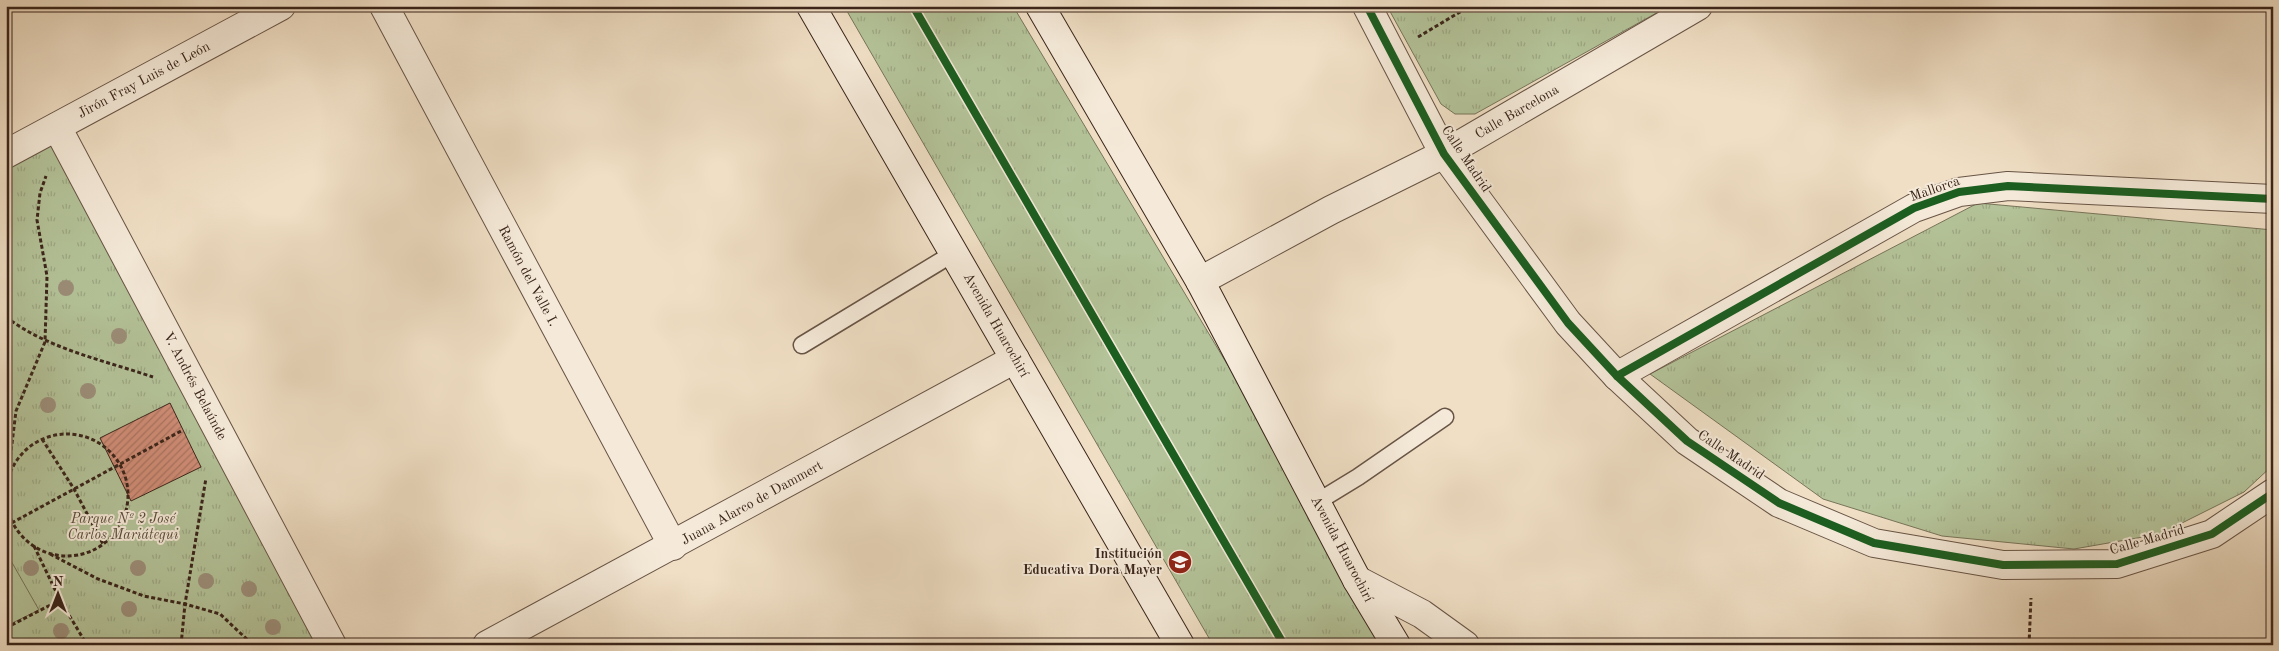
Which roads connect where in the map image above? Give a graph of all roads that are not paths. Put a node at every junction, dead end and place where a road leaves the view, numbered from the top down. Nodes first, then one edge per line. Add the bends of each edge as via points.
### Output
1 (281, 6) edge
2 (384, 6) edge
3 (810, 6) edge
4 (1040, 6) edge
5 (1367, 6) edge
6 (1698, 6) edge
7 (62, 135) junction
8 (6, 154) edge
9 (1444, 154) junction
10 (2273, 199) edge
11 (954, 253) junction
12 (1200, 281) junction
13 (802, 345) dead end
14 (1015, 360) junction
15 (1617, 376) junction
16 (1445, 417) dead end
17 (2273, 493) edge
18 (1317, 502) junction
19 (672, 546) junction
20 (1356, 580) junction
21 (332, 645) edge
22 (488, 645) edge
23 (1180, 645) edge
24 (1396, 645) edge
25 (1466, 645) edge

1 - 7 street, Jirón Fray Luis de León
2 - 19 street, Ramón del Valle I.
3 - 11 street, Avenida Huarochirí
4 - 12 street, Avenida Huarochirí
5 - 9 street, Calle Madrid
6 - 9 street, Calle Barcelona
7 - 8 street, Jirón Fray Luis de León
7 - 21 street, V. Andrés Belaúnde
9 - 12 street, Calle Barcelona
9 - 15 street, Calle Madrid via 1568,322
10 - 15 street, Mallorca via 2008,186 1958,192 1914,208
11 - 13 lane
11 - 14 street, Avenida Huarochirí
12 - 18 street, Avenida Huarochirí
14 - 19 street, Juana Alarco de Dammert
14 - 23 street, Avenida Huarochirí
15 - 17 street, Calle Madrid via 1687,441 1779,503 1874,543 2003,565 2117,564 2212,534
16 - 18 lane
18 - 20 street, Avenida Huarochirí
19 - 22 street, Juana Alarco de Dammert
20 - 24 street, Avenida Huarochirí
20 - 25 street via 1422,614

